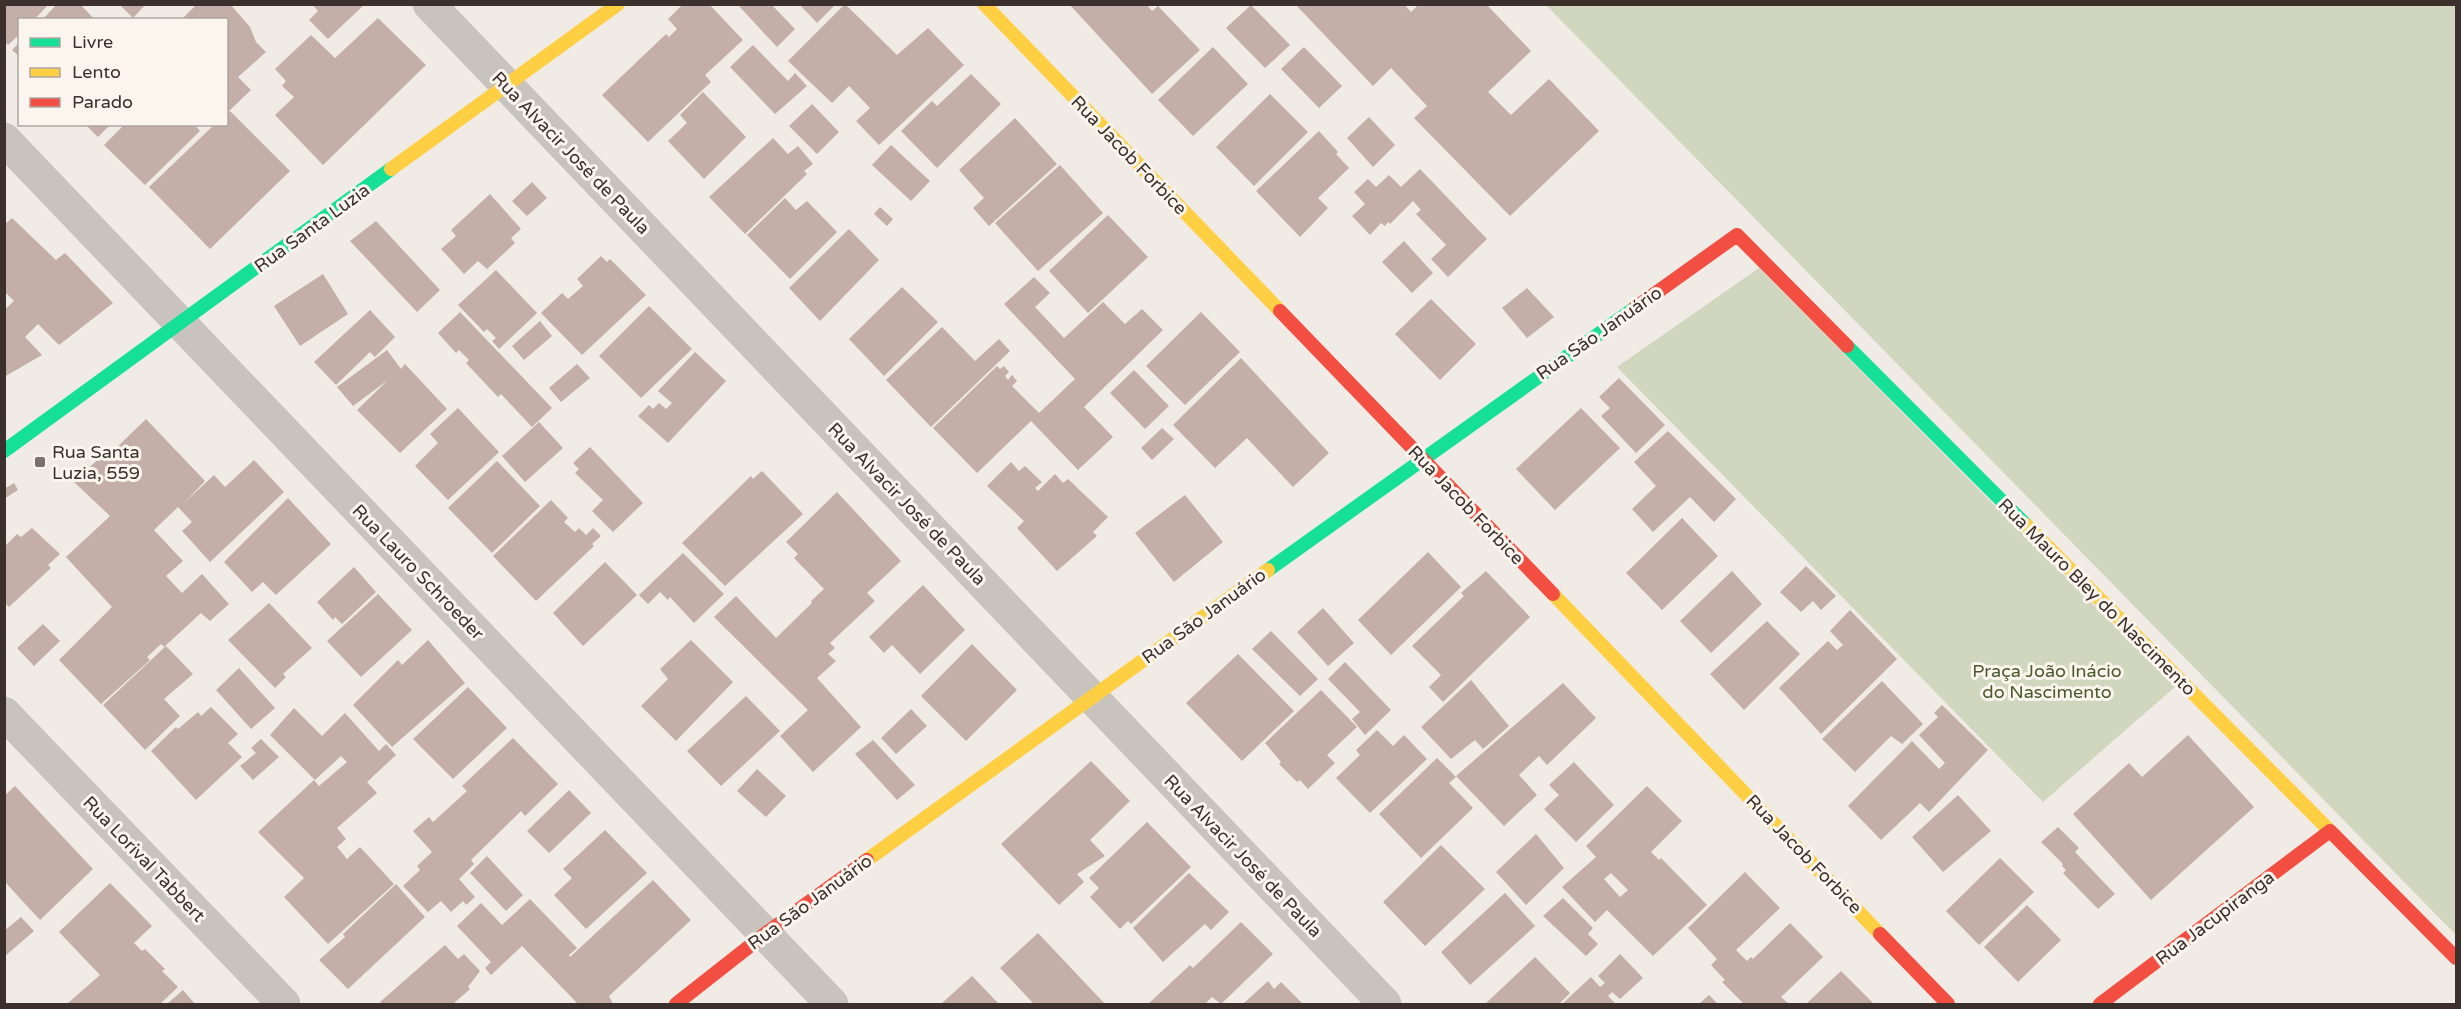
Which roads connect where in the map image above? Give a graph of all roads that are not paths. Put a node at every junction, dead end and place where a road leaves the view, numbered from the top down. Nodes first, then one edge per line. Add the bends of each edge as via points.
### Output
1 (429, 4) edge
2 (618, 4) edge
3 (984, 4) edge
4 (507, 86) junction
5 (4, 139) edge
6 (1737, 235) joint
7 (181, 324) junction
8 (4, 451) edge
9 (1422, 459) junction
10 (1091, 697) junction
11 (4, 713) edge
12 (2330, 831) junction
13 (765, 934) junction
14 (2457, 958) edge
15 (284, 1005) edge
16 (676, 1005) edge
17 (832, 1005) edge
18 (1385, 1005) edge
19 (1948, 1005) edge
20 (2100, 1005) edge

1 - 4 street, Rua Alvacir José de Paula
2 - 4 street, Rua Santa Luzia
3 - 9 street, Rua Jacob Forbice
4 - 7 street, Rua Santa Luzia
4 - 10 street, Rua Alvacir José de Paula
5 - 7 street, Rua Lauro Schroeder
6 - 9 street, Rua São Januário
6 - 12 street, Rua Mauro Bley do Nascimento
7 - 8 street, Rua Santa Luzia
7 - 13 street, Rua Lauro Schroeder
9 - 10 street, Rua São Januário
9 - 19 street, Rua Jacob Forbice
10 - 13 street, Rua São Januário
10 - 18 street, Rua Alvacir José de Paula
11 - 15 street, Rua Lorival Tabbert
12 - 14 street, Rua Mauro Bley do Nascimento
12 - 20 street, Rua Jacupiranga
13 - 16 street, Rua São Januário
13 - 17 street, Rua Lauro Schroeder

